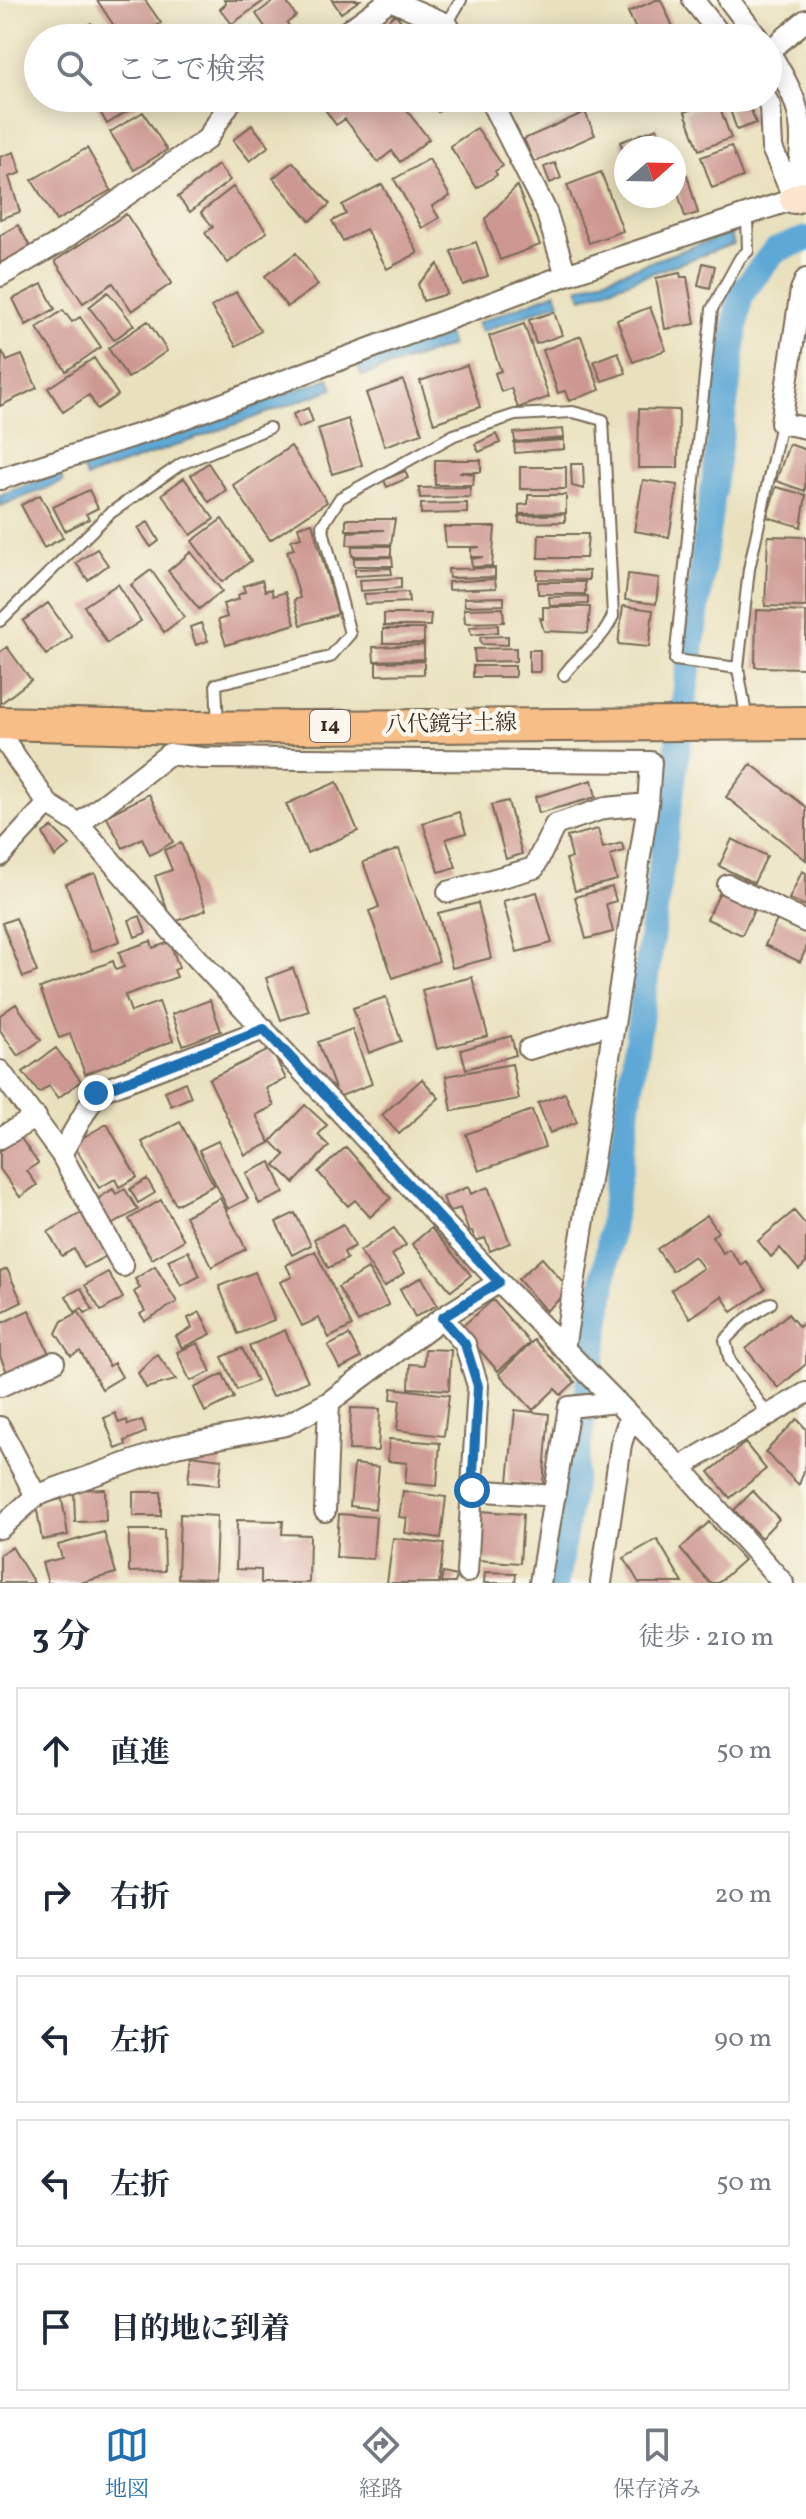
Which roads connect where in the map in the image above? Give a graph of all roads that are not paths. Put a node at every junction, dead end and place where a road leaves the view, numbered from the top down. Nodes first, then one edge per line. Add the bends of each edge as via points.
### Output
1 (390, 0) edge
2 (461, 0) edge
3 (693, 0) edge
4 (729, 0) edge
5 (806, 20) edge
6 (357, 24) edge
7 (437, 24) edge
8 (453, 24) edge
9 (712, 24) edge
10 (747, 24) edge
11 (782, 40) edge
12 (782, 70) edge
13 (224, 112) edge
14 (496, 112) edge
15 (770, 112) edge
16 (800, 197) edge
17 (747, 217) junction
18 (566, 275) junction
19 (0, 276) edge
20 (806, 279) edge
21 (781, 423) junction
22 (269, 428) dead end
23 (806, 428) edge
24 (0, 479) edge
25 (0, 621) edge
26 (738, 668) junction
27 (564, 675) dead end
28 (0, 723) edge
29 (741, 723) junction
30 (806, 723) edge
31 (0, 734) edge
32 (208, 737) junction
33 (48, 804) junction
34 (648, 804) junction
35 (79, 824) junction
36 (0, 856) edge
37 (728, 885) dead end
38 (448, 892) dead end
39 (806, 922) edge
40 (264, 1029) junction
41 (612, 1030) junction
42 (529, 1049) dead end
43 (0, 1071) edge
44 (36, 1117) junction
45 (0, 1138) edge
46 (61, 1154) junction
47 (123, 1266) dead end
48 (499, 1282) junction
49 (771, 1303) dead end
50 (442, 1318) junction
51 (565, 1350) junction
52 (54, 1362) dead end
53 (0, 1386) edge
54 (806, 1393) edge
55 (329, 1402) junction
56 (619, 1405) junction
57 (768, 1415) junction
58 (0, 1427) edge
59 (680, 1467) junction
60 (472, 1490) junction
61 (36, 1496) junction
62 (555, 1496) junction
63 (325, 1511) dead end
64 (0, 1528) edge
65 (467, 1572) dead end
66 (540, 1583) edge
67 (601, 1583) edge
68 (783, 1583) edge

1 - 6 street
1 - 7 street
2 - 8 lane
3 - 9 street
4 - 10 street
5 - 11 street
12 - 16 street via 806,126
13 - 19 street via 207,139 58,243
14 - 18 street via 546,211
15 - 16 street via 772,148
16 - 17 street
17 - 18 street
17 - 26 lane via 748,251 712,309 675,660
18 - 24 street via 158,428
20 - 21 street
21 - 23 street
21 - 26 lane via 749,569
22 - 25 lane via 181,464 109,514
26 - 29 lane
27 - 32 lane via 605,635 613,616 603,420 573,412 515,415 454,435 340,498 322,526 350,634 330,657 216,684
28 - 32 main road, 八代鏡宇土線 / 14
29 - 30 main road, 八代鏡宇土線 / 14
29 - 32 main road, 八代鏡宇土線 / 14
31 - 33 street
32 - 34 street via 651,762
32 - 35 street via 169,754
33 - 35 street
33 - 36 street
34 - 38 street via 605,808 555,825 534,868
34 - 41 street
35 - 40 street
37 - 39 street
40 - 46 street via 96,1093
40 - 48 street
41 - 42 street via 603,1026
41 - 51 street
43 - 44 street
44 - 45 street
44 - 46 street
46 - 47 street
48 - 50 street
48 - 51 street
49 - 57 lane via 725,1340 730,1361
50 - 55 street
50 - 60 street via 465,1344 478,1386
51 - 56 street
52 - 53 street
54 - 57 street
55 - 61 street via 286,1425 176,1446
55 - 63 street
56 - 59 street
56 - 62 street via 569,1407
56 - 67 street via 621,1444
57 - 59 street
58 - 61 street
59 - 68 street
60 - 62 street
60 - 65 street
61 - 64 street
62 - 66 street

